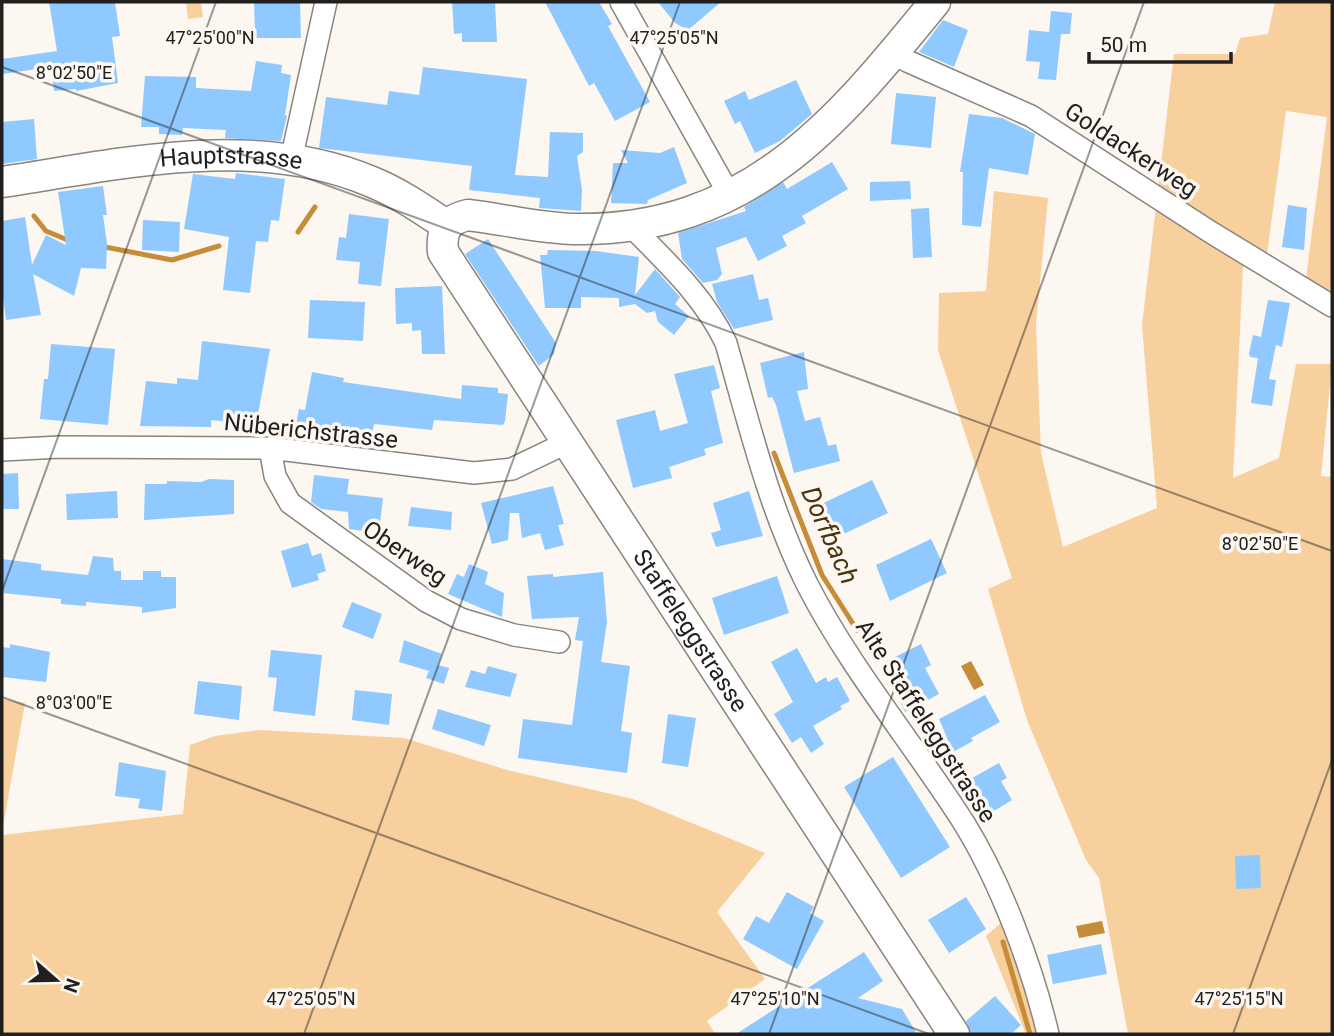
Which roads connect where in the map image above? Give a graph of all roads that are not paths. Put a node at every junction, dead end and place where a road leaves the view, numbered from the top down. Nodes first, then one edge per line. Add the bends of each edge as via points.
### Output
1 (326, 2) edge
2 (621, 2) edge
3 (935, 2) edge
4 (894, 52) junction
5 (291, 160) junction
6 (2, 182) edge
7 (730, 196) junction
8 (446, 225) junction
9 (631, 225) junction
10 (1332, 306) edge
11 (566, 443) junction
12 (270, 448) junction
13 (2, 450) edge
14 (559, 642) dead end
15 (954, 1034) edge
16 (1048, 1034) edge

1 - 5 street
2 - 7 street
3 - 4 street
4 - 7 street via 835,120
4 - 10 street, Goldackerweg via 1031,116
5 - 6 street, Hauptstrasse via 225,155 164,159
5 - 8 street, Hauptstrasse via 372,181
7 - 9 street via 696,210
8 - 9 street via 468,215 571,229
8 - 11 street, Staffeleggstrasse via 441,235 443,252
9 - 16 street, Alte Staffeleggstrasse via 683,279 716,322 769,494 807,584 965,826 998,890
11 - 12 street, Nüberichstrasse via 512,469 474,473
11 - 15 street, Staffeleggstrasse
12 - 13 street, Nüberichstrasse
12 - 14 street, Oberweg via 275,476 289,503 426,601 473,623

